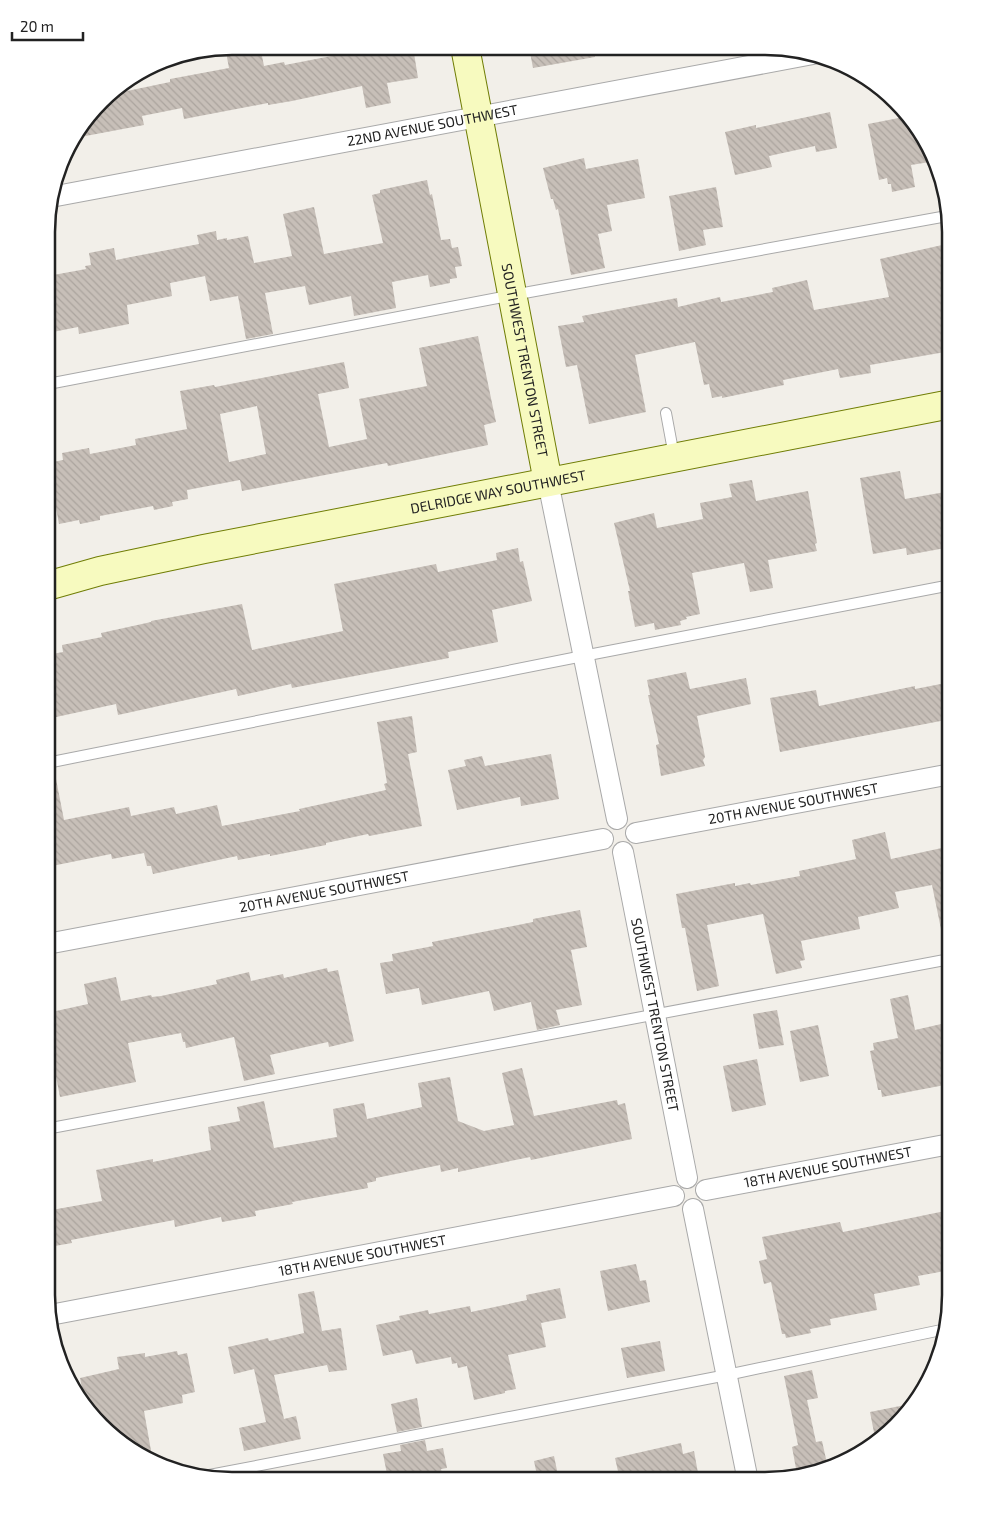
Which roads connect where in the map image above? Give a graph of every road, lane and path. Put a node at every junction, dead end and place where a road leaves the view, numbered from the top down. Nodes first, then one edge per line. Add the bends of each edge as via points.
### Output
1 (466, 55) edge
2 (794, 58) edge
3 (478, 118) junction
4 (59, 195) edge
5 (941, 217) edge
6 (513, 296) junction
7 (55, 383) edge
8 (942, 406) edge
9 (666, 413) dead end
10 (675, 457) junction
11 (548, 482) junction
12 (55, 584) edge
13 (942, 587) edge
14 (583, 656) junction
15 (55, 761) edge
16 (942, 776) edge
17 (617, 819) junction
18 (636, 833) junction
19 (604, 839) junction
20 (623, 852) junction
21 (55, 942) edge
22 (942, 960) edge
23 (656, 1014) junction
24 (55, 1127) edge
25 (942, 1146) edge
26 (687, 1178) junction
27 (706, 1190) junction
28 (674, 1196) junction
29 (693, 1209) junction
30 (56, 1313) edge
31 (939, 1331) edge
32 (727, 1375) junction
33 (220, 1472) edge
34 (746, 1472) edge

1 - 3 main road, SOUTHWEST TRENTON STREET
2 - 3 street, 22ND AVENUE SOUTHWEST
3 - 4 street, 22ND AVENUE SOUTHWEST
3 - 6 main road, SOUTHWEST TRENTON STREET
5 - 6 lane
6 - 7 lane
6 - 11 main road, SOUTHWEST TRENTON STREET
8 - 10 main road, DELRIDGE WAY SOUTHWEST
9 - 10 lane
10 - 11 main road, DELRIDGE WAY SOUTHWEST
11 - 12 main road, DELRIDGE WAY SOUTHWEST via 195,551
11 - 14 street, SOUTHWEST TRENTON STREET
13 - 14 lane
14 - 15 lane
14 - 17 street, SOUTHWEST TRENTON STREET
16 - 18 street, 20TH AVENUE SOUTHWEST
17 - 18 street via 628,821
17 - 19 street via 607,824
18 - 20 street via 634,844
19 - 20 street via 611,850
19 - 21 street, 20TH AVENUE SOUTHWEST
20 - 23 street, SOUTHWEST TRENTON STREET
22 - 23 lane
23 - 24 lane
23 - 26 street, SOUTHWEST TRENTON STREET
25 - 27 street, 18TH AVENUE SOUTHWEST
26 - 27 street via 696,1178
26 - 28 street via 674,1188
27 - 29 street via 701,1206
28 - 29 street via 680,1207
28 - 30 street, 18TH AVENUE SOUTHWEST
29 - 32 street
31 - 32 lane
32 - 33 lane
32 - 34 street

